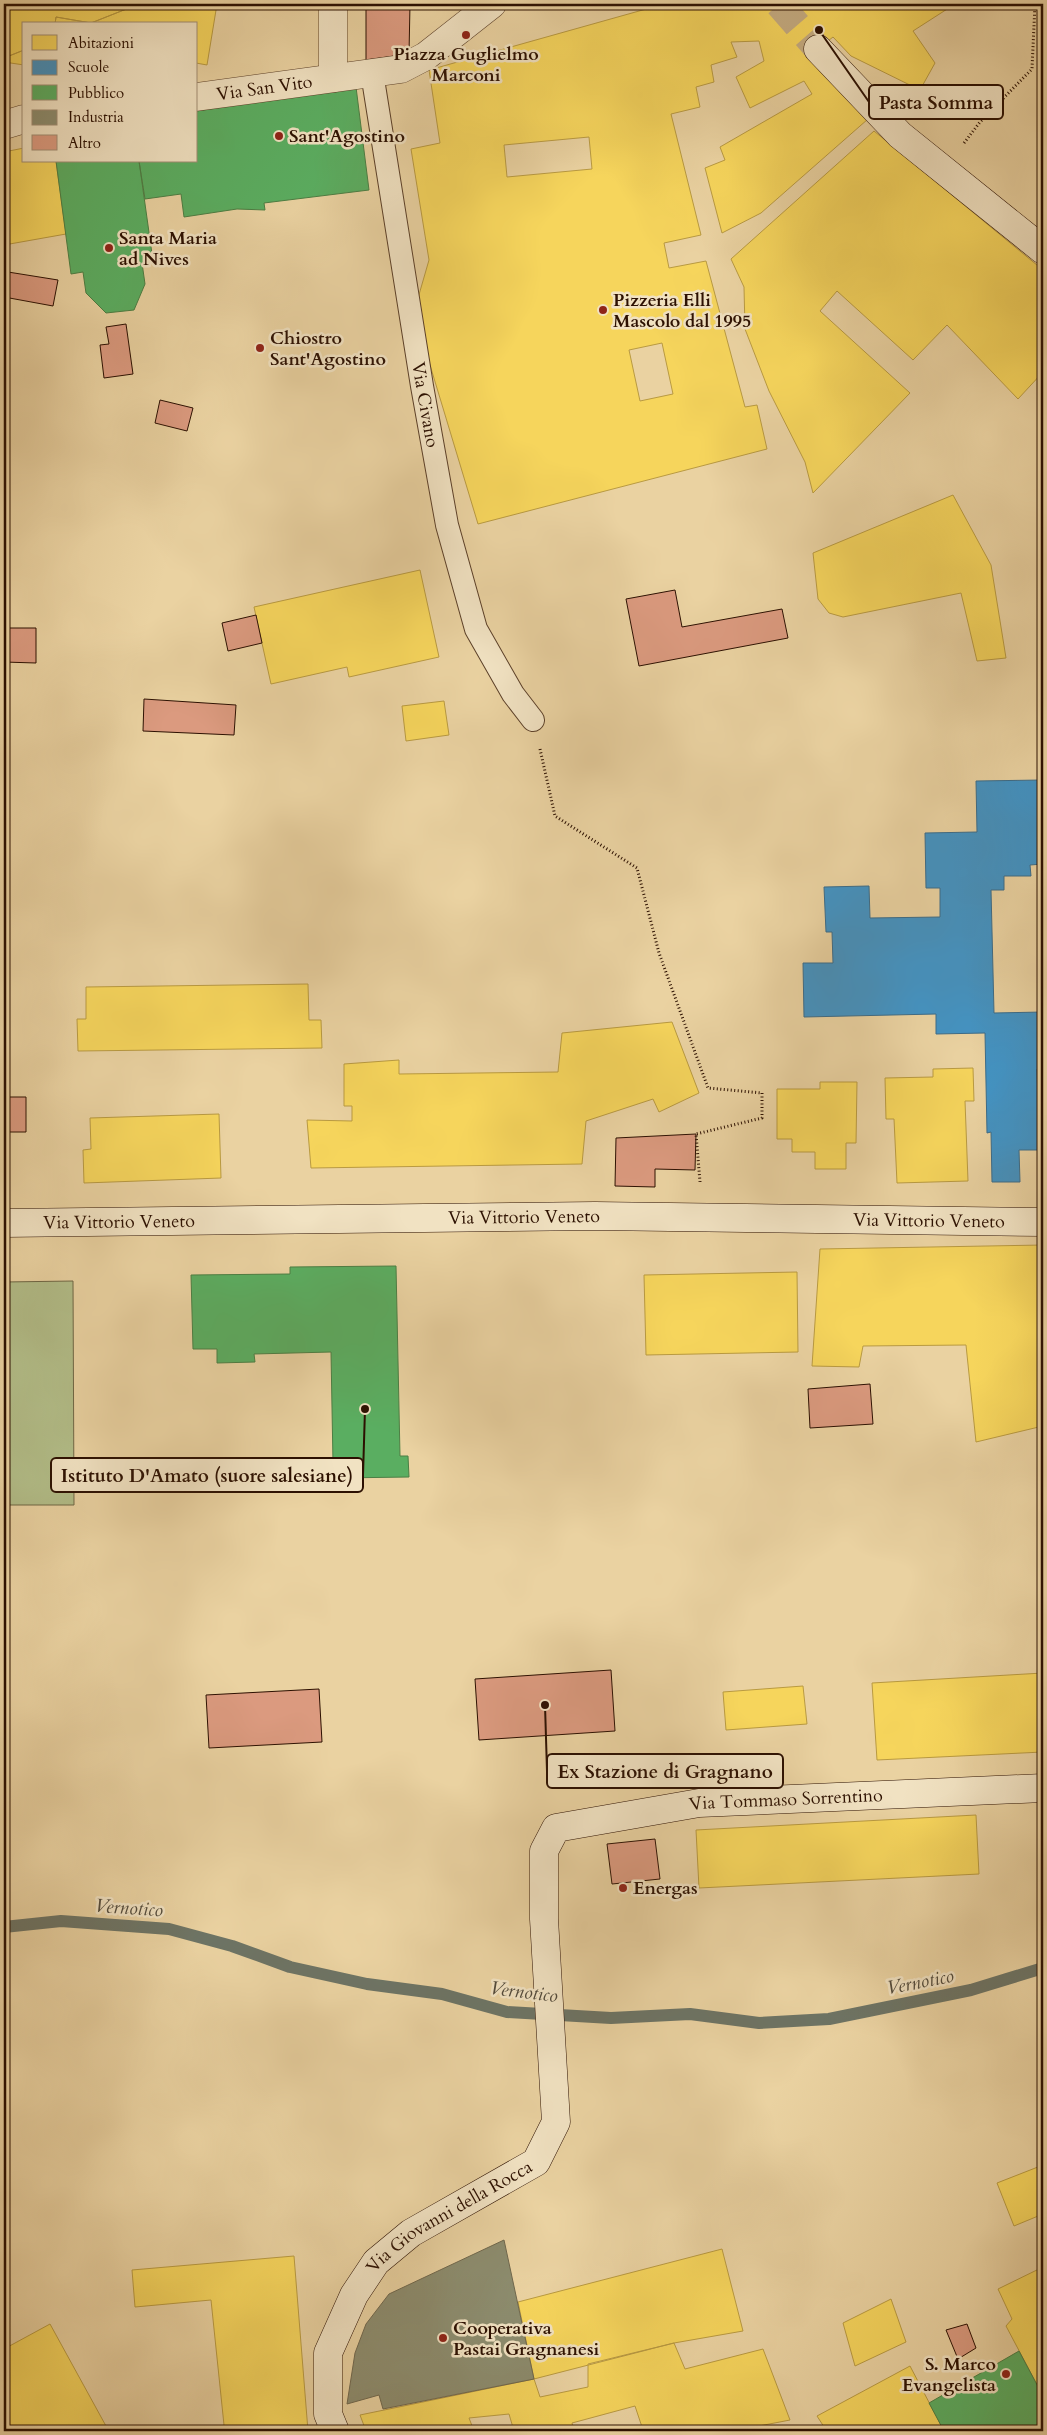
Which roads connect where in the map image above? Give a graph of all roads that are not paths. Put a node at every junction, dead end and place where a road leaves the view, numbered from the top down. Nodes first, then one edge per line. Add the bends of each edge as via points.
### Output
1 (333, 4) edge
2 (492, 4) edge
3 (818, 49) tunnel mouth
4 (372, 73) junction
5 (332, 78) junction
6 (198, 97) edge
7 (22, 120) edge
8 (4, 125) edge
9 (1043, 250) edge
10 (533, 720) road end
11 (1043, 1222) edge
12 (4, 1223) edge
13 (1043, 1788) edge
14 (544, 1851) joint
15 (335, 2431) edge

1 - 5 street
2 - 4 street, Via San Vito via 426,56 401,69
3 - 9 street via 900,134
4 - 5 street, Via San Vito
4 - 10 lane, Via Civano via 447,525 476,629 513,694
5 - 6 street, Via San Vito
7 - 8 street
11 - 12 street, Via Vittorio Veneto via 595,1216
13 - 14 street, Via Tommaso Sorrentino via 699,1803 556,1828
14 - 15 street, Via Giovanni della Rocca via 544,1919 556,2122 536,2162 411,2234 376,2262 354,2296 328,2353 328,2414

